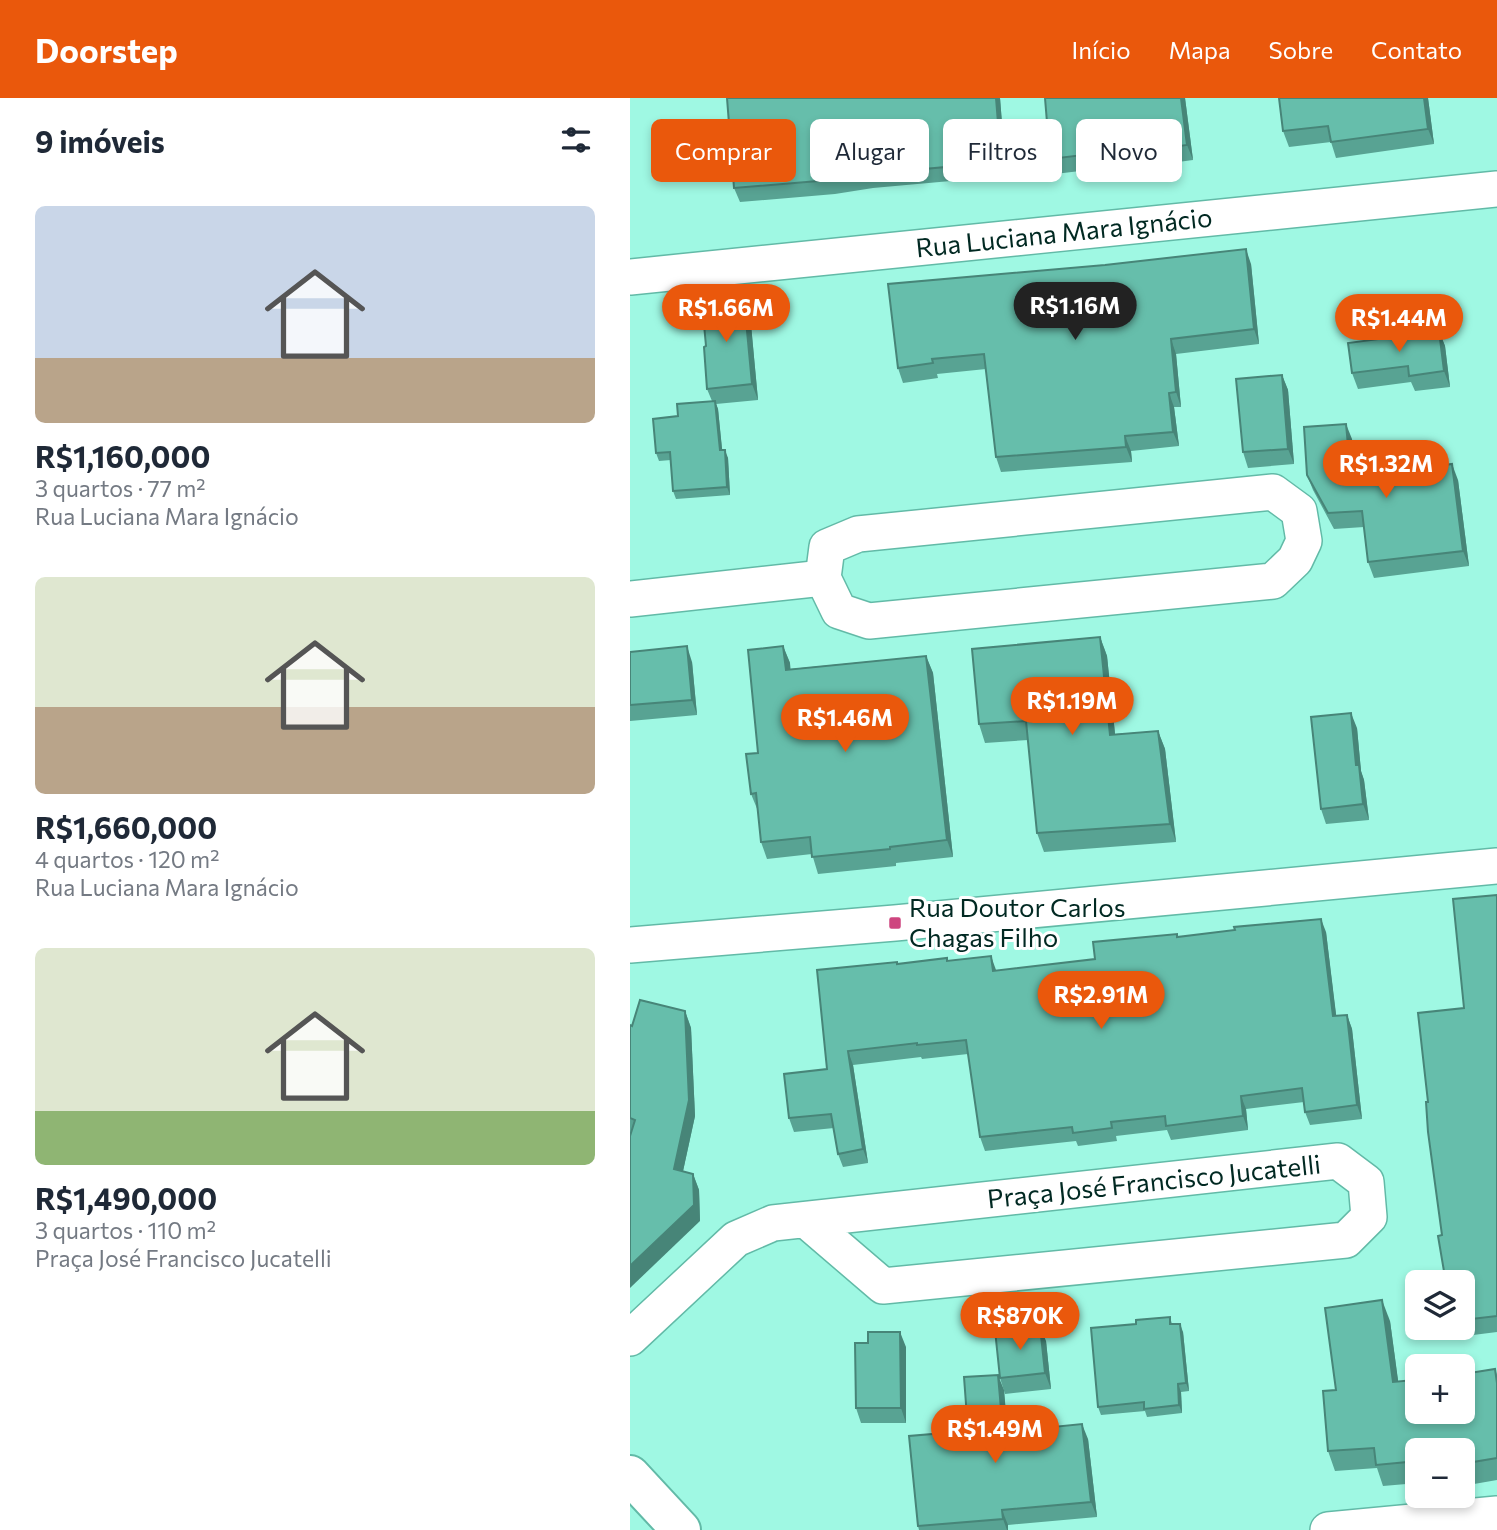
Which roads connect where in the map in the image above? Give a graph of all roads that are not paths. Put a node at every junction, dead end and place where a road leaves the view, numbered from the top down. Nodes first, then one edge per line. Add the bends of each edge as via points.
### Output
1 (1497, 189) edge
2 (630, 277) edge
3 (823, 578) junction
4 (630, 599) edge
5 (1497, 866) edge
6 (630, 945) edge
7 (806, 1220) junction
8 (630, 1338) edge
9 (630, 1475) edge
10 (1497, 1514) edge
11 (681, 1530) edge
12 (1328, 1530) edge

1 - 2 street, Rua Luciana Mara Ignácio
3 - 3 street via 839,611 869,621 1273,581 1295,560 1304,541 1298,511 1273,492 858,534 827,547
3 - 4 street
5 - 6 street
7 - 7 street, Praça José Francisco Jucatelli via 1338,1161 1366,1182 1369,1217 1346,1240 883,1286
7 - 8 street, Praça José Francisco Jucatelli via 773,1223 736,1239
9 - 11 main road
10 - 12 street

